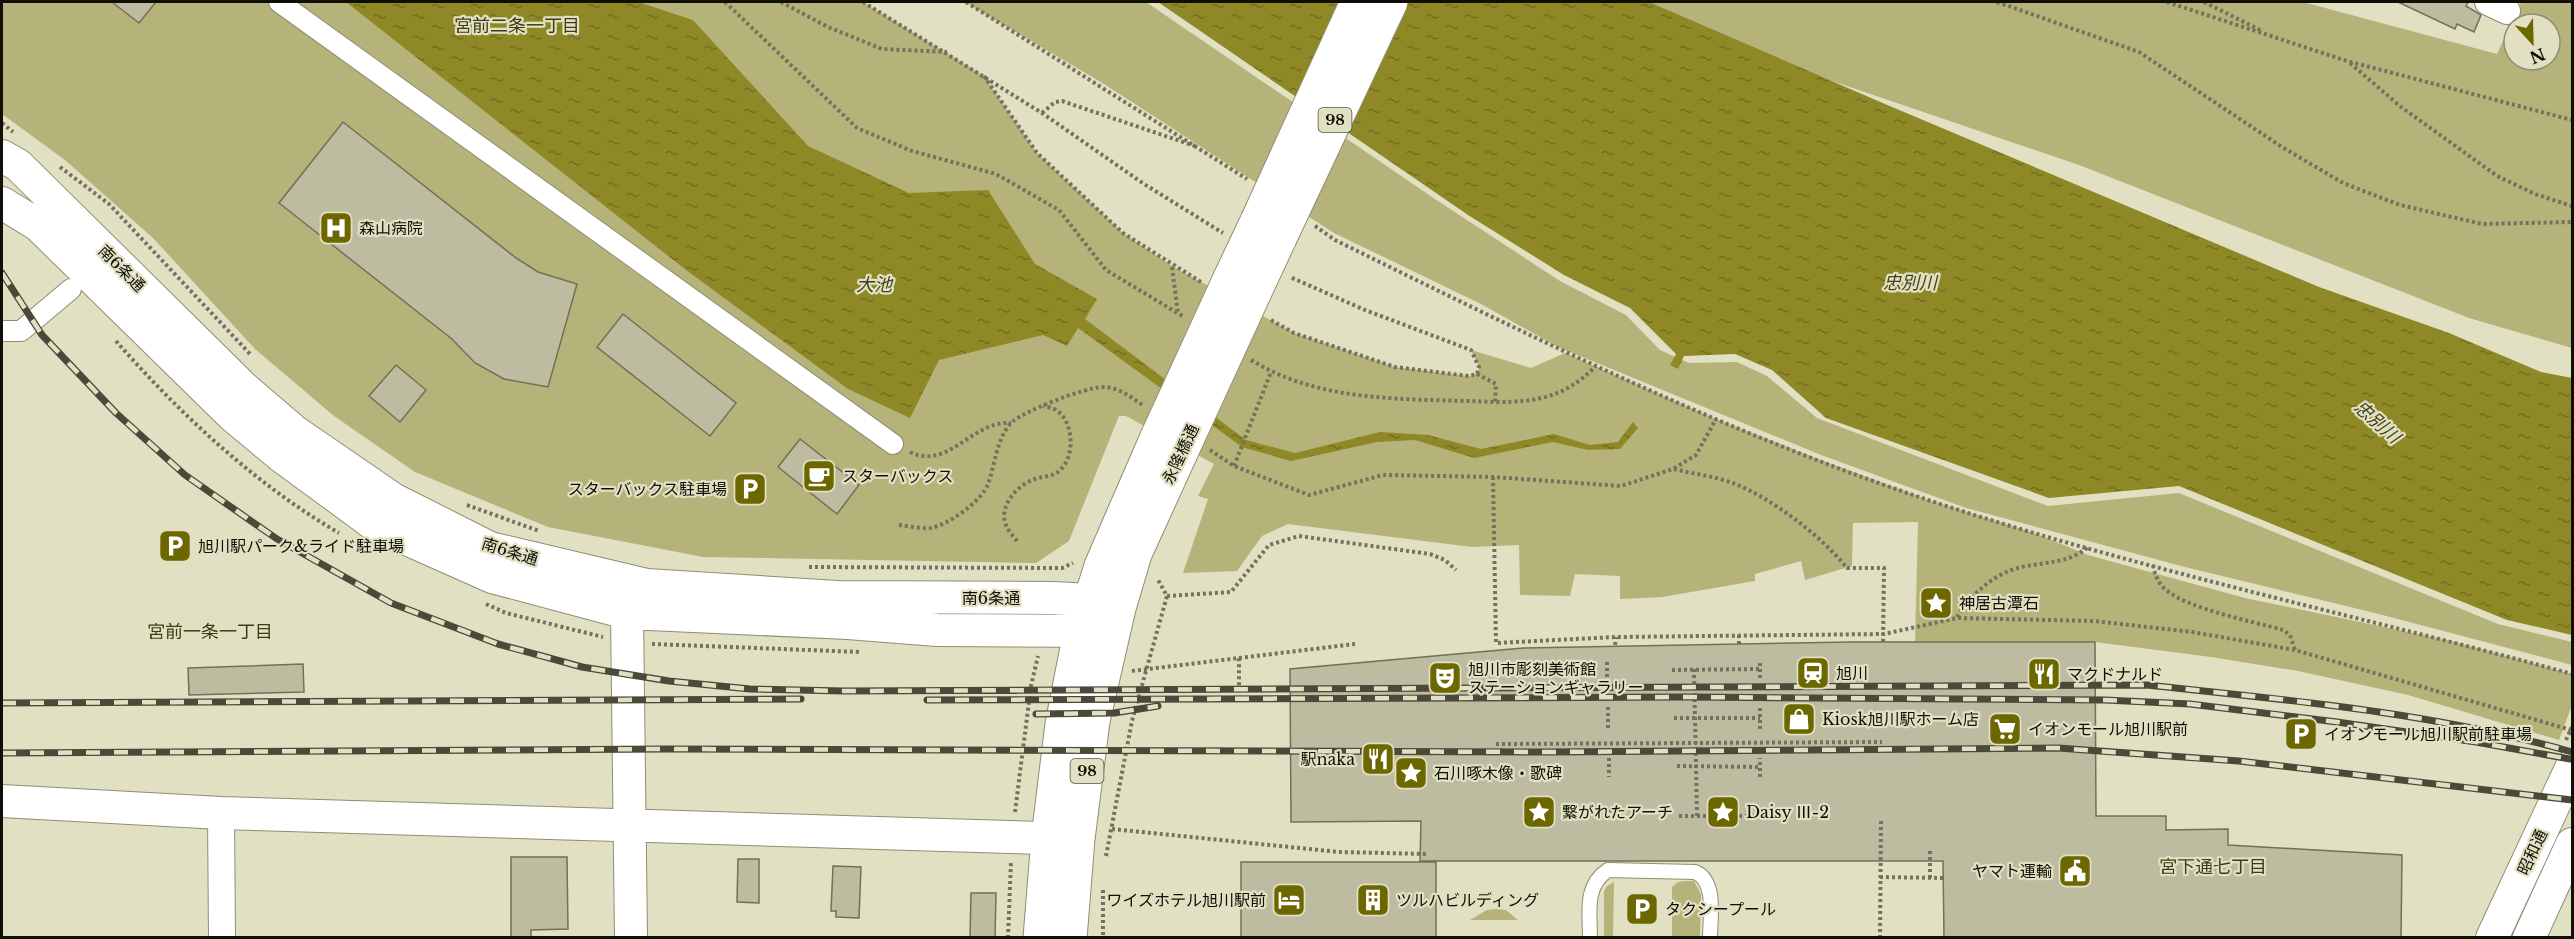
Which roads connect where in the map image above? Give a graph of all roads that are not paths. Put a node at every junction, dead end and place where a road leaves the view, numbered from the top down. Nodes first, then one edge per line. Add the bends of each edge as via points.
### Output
1 (279, 2) edge
2 (1357, 2) edge
3 (1390, 2) edge
4 (11, 147) edge
5 (2, 203) edge
6 (1263, 242) junction
7 (71, 289) dead end
8 (2, 331) edge
9 (893, 444) road end
10 (627, 613) junction
11 (1108, 613) junction
12 (1080, 633) junction
13 (2572, 766) edge
14 (2, 801) edge
15 (221, 813) junction
16 (630, 825) junction
17 (1063, 839) junction
18 (2572, 844) edge
19 (222, 938) edge
20 (631, 938) edge
21 (1040, 938) edge
22 (1070, 938) edge
23 (1590, 938) edge
24 (1710, 938) edge
25 (2492, 938) edge
26 (2529, 938) edge

1 - 9 street
2 - 6 main road, 永隆橋通 / 98, bridge
3 - 6 main road, 永隆橋通 / 98, bridge
4 - 11 street, 南6条通 via 18,165 245,389 294,431 393,499 490,548 647,585 837,597 1053,598
5 - 10 street, 南6条通 via 38,225 234,417 375,525 492,577
6 - 11 main road, 永隆橋通 / 98, bridge via 1173,438 1135,554
7 - 8 street via 21,331
10 - 12 street, 南6条通 via 937,630
10 - 16 street
11 - 12 main road, 永隆橋通 / 98
11 - 17 main road, 永隆橋通 / 98 via 1093,721
12 - 17 main road, 永隆橋通 / 98 via 1062,724
13 - 25 street, 昭和通
14 - 15 street
15 - 16 street
15 - 19 street
16 - 17 street
16 - 20 street
17 - 21 main road, 永隆橋通 / 98
17 - 22 main road, 永隆橋通 / 98
18 - 26 street, 昭和通
23 - 24 lane via 1593,885 1608,870 1701,874 1710,893

